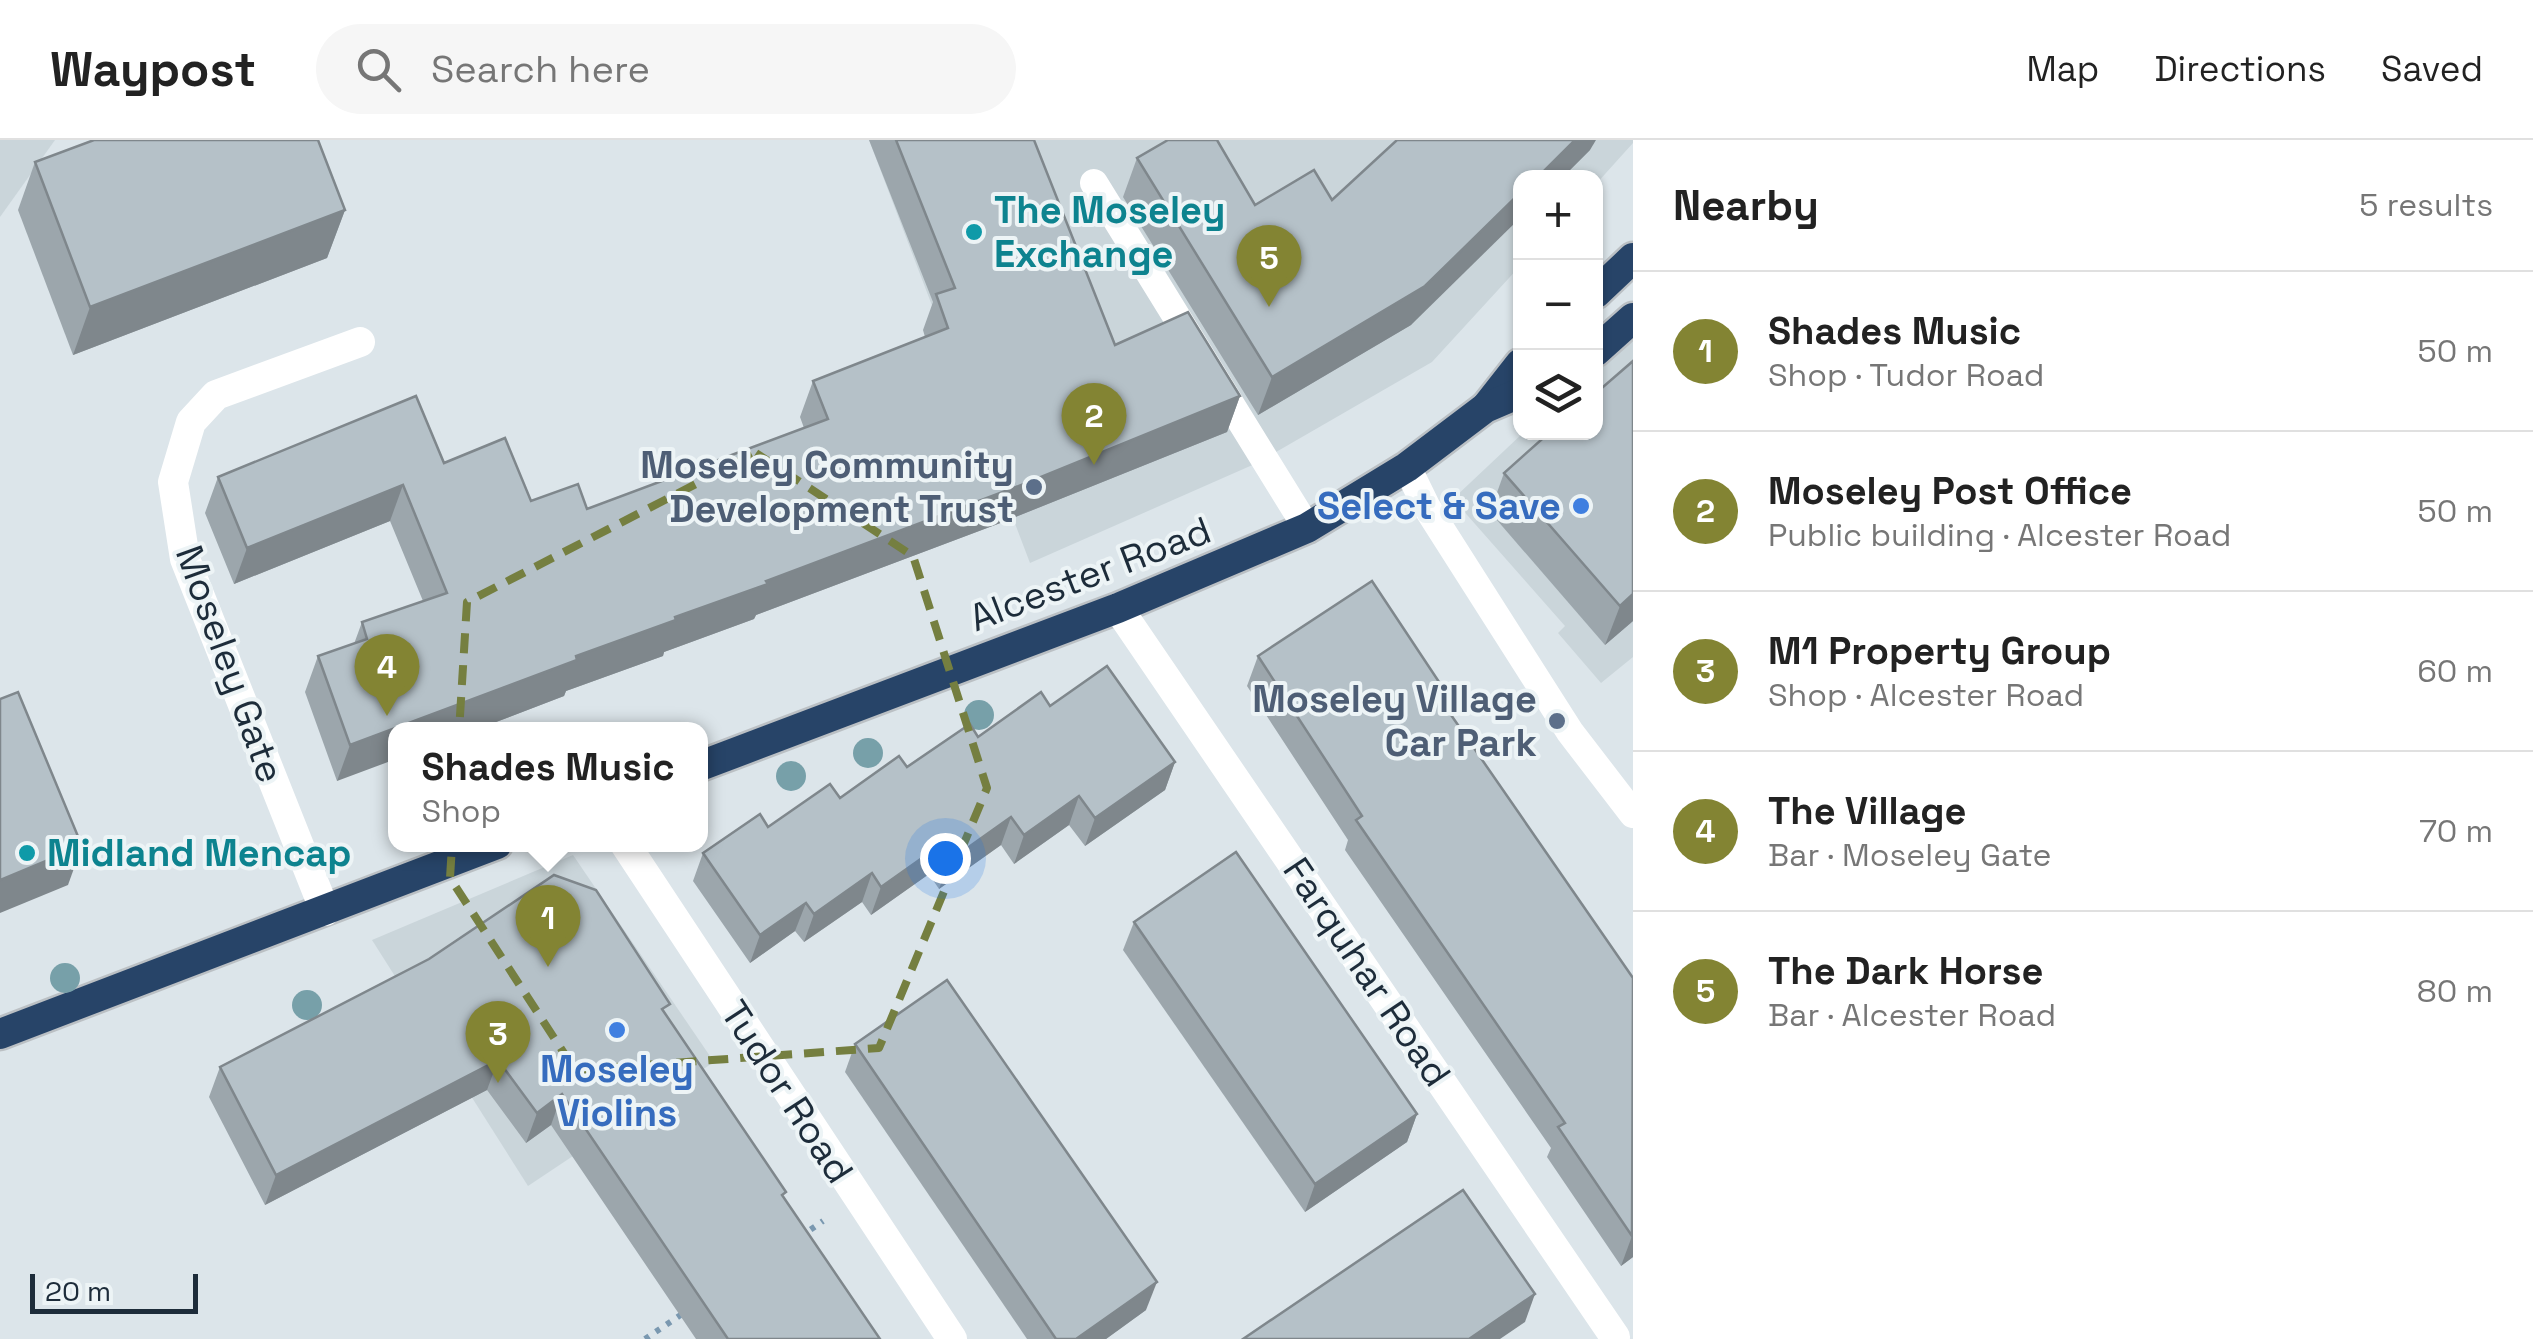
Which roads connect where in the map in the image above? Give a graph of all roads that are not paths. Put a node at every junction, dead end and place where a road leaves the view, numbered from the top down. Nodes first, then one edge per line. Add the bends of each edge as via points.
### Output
1 (1094, 183) dead end
2 (1633, 258) edge
3 (1603, 286) edge
4 (1633, 318) edge
5 (360, 342) dead end
6 (1598, 350) edge
7 (1513, 373) edge
8 (1513, 396) edge
9 (1485, 408) junction
10 (1407, 467) junction
11 (1307, 528) junction
12 (1118, 608) junction
13 (708, 763) edge
14 (1633, 814) edge
15 (476, 852) edge
16 (630, 852) edge
17 (325, 911) junction
18 (0, 1034) edge
19 (1620, 1334) edge
20 (952, 1339) edge

1 - 11 lane
2 - 3 highway
4 - 6 highway
5 - 17 street, Moseley Gate via 216,395 191,422 174,482 184,559
7 - 9 highway, Alcester Road
8 - 9 highway, Alcester Road
9 - 10 highway, Alcester Road
10 - 11 highway, Alcester Road
10 - 14 lane via 1570,732
11 - 12 highway, Alcester Road
12 - 13 highway, Alcester Road
12 - 19 street, Farquhar Road
15 - 17 highway
16 - 20 street, Tudor Road
17 - 18 highway

